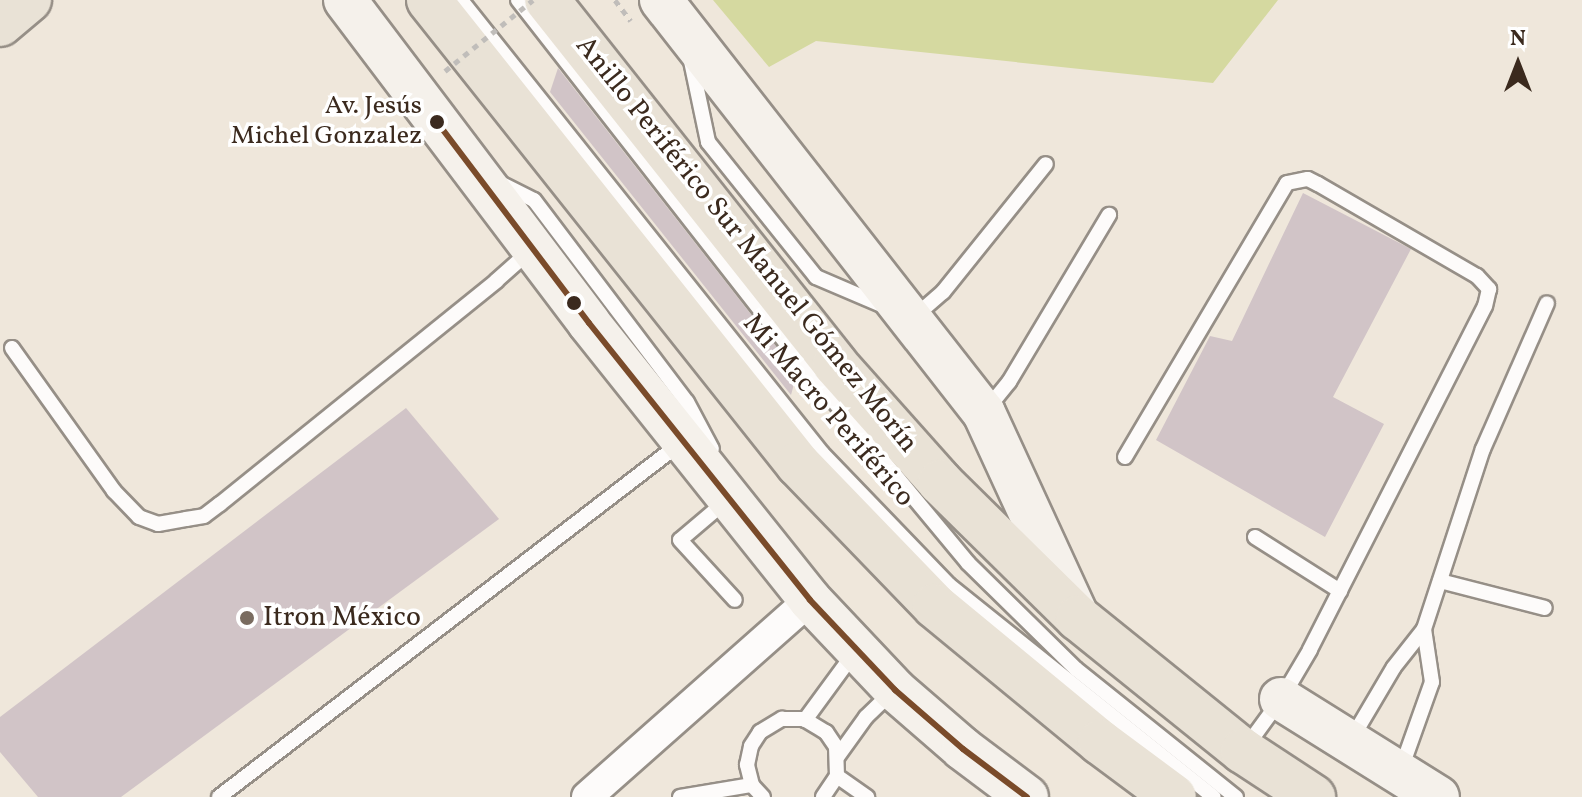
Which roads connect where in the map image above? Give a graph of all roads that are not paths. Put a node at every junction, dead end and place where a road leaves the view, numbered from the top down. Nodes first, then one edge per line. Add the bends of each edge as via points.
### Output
1 (29, 0) edge
2 (345, 0) edge
3 (429, 0) edge
4 (461, 0) edge
5 (518, 0) edge
6 (547, 0) edge
7 (673, 15) edge
8 (0, 24) edge
9 (1046, 164) dead end
10 (473, 169) junction
11 (1109, 215) dead end
12 (533, 248) junction
13 (1547, 303) dead end
14 (913, 318) junction
15 (12, 348) dead end
16 (984, 413) junction
17 (683, 441) junction
18 (1125, 457) dead end
19 (740, 511) junction
20 (1255, 537) dead end
21 (1440, 581) junction
22 (1340, 591) junction
23 (735, 600) dead end
24 (810, 600) junction
25 (1545, 608) dead end
26 (1078, 618) junction
27 (1424, 629) junction
28 (856, 649) junction
29 (895, 690) junction
30 (1281, 699) junction
31 (805, 720) junction
32 (1350, 741) junction
33 (1243, 751) junction
34 (838, 756) junction
35 (1400, 773) junction
36 (837, 776) junction
37 (752, 785) junction
38 (219, 797) edge
39 (587, 797) edge
40 (680, 797) edge
41 (763, 797) edge
42 (823, 797) edge
43 (867, 797) edge
44 (1027, 797) edge
45 (1174, 797) edge
46 (1214, 797) edge
47 (1236, 797) edge
48 (1313, 797) edge
49 (1438, 797) edge

1 - 8 main road
2 - 10 street
3 - 45 main road via 798,464 935,606
4 - 46 lane, Mi Macro Periférico via 822,453 949,585
5 - 47 lane, Mi Macro Periférico via 802,363 968,563 1076,669
6 - 26 main road, Anillo Periférico Sur Manuel Gómez Morín via 835,364 940,482
7 - 14 street
9 - 14 lane via 943,292
10 - 12 street
10 - 19 lane via 534,200 687,402
11 - 16 lane via 1009,382
12 - 15 lane via 204,516 158,524 139,517 114,491
12 - 17 street
13 - 21 lane via 1483,449
14 - 16 street
16 - 26 street
17 - 19 street
17 - 38 lane
18 - 22 lane via 1287,183 1308,179 1477,276 1489,289 1485,306
19 - 23 lane via 680,540
19 - 24 street
20 - 22 lane
21 - 25 lane
21 - 27 lane
22 - 30 lane
24 - 28 street
24 - 39 street
26 - 33 main road, Anillo Periférico Sur Manuel Gómez Morín
27 - 32 lane via 1394,667
27 - 35 lane via 1432,682
28 - 29 street
28 - 31 lane
29 - 34 lane via 866,717
29 - 44 street
30 - 32 street
30 - 33 lane
31 - 34 lane via 826,732
31 - 37 lane via 782,719 760,732 747,765
32 - 35 street
33 - 48 main road, Anillo Periférico Sur Manuel Gómez Morín
34 - 36 lane
35 - 49 street
36 - 42 lane
36 - 43 lane
37 - 40 lane
37 - 41 lane

